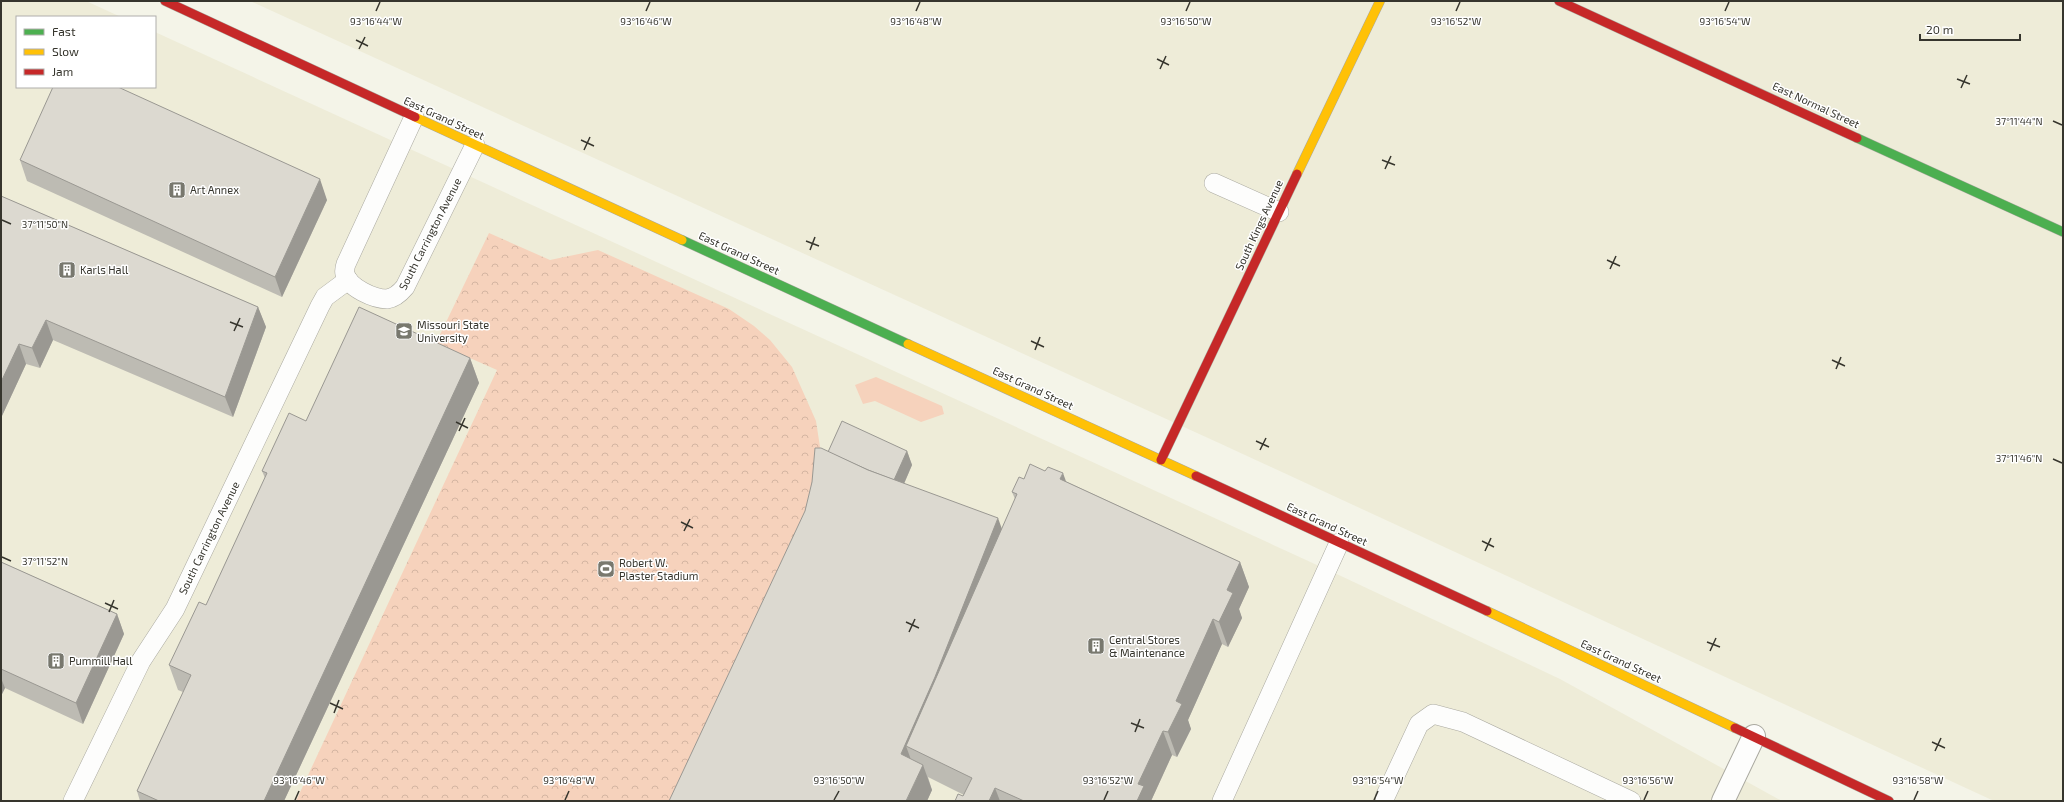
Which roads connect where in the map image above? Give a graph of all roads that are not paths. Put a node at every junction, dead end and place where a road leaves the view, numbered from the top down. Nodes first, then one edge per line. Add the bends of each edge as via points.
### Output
1 (165, 1) edge
2 (1380, 1) edge
3 (1559, 1) edge
4 (414, 117) junction
5 (475, 145) junction
6 (1214, 182) dead end
7 (1279, 212) junction
8 (2063, 232) edge
9 (348, 280) junction
10 (1161, 460) junction
11 (1340, 543) junction
12 (1754, 736) junction
13 (1388, 800) edge
14 (73, 801) edge
15 (1222, 801) edge
16 (1631, 801) edge
17 (1723, 801) edge
18 (1889, 801) edge

1 - 4 main road, East Grand Street
2 - 7 main road, South Kings Avenue
3 - 8 main road, East Normal Street
4 - 5 main road, East Grand Street
4 - 9 lane via 346,264 345,273
5 - 9 lane, South Carrington Avenue via 400,293 388,299 376,297
5 - 10 main road, East Grand Street
6 - 7 lane
7 - 10 main road, South Kings Avenue
9 - 14 lane, South Carrington Avenue via 325,297 320,306 175,609 141,661
10 - 11 main road, East Grand Street
11 - 12 main road, East Grand Street
11 - 15 lane
12 - 17 street
12 - 18 main road, East Grand Street
13 - 16 lane via 1419,724 1433,714 1463,722

